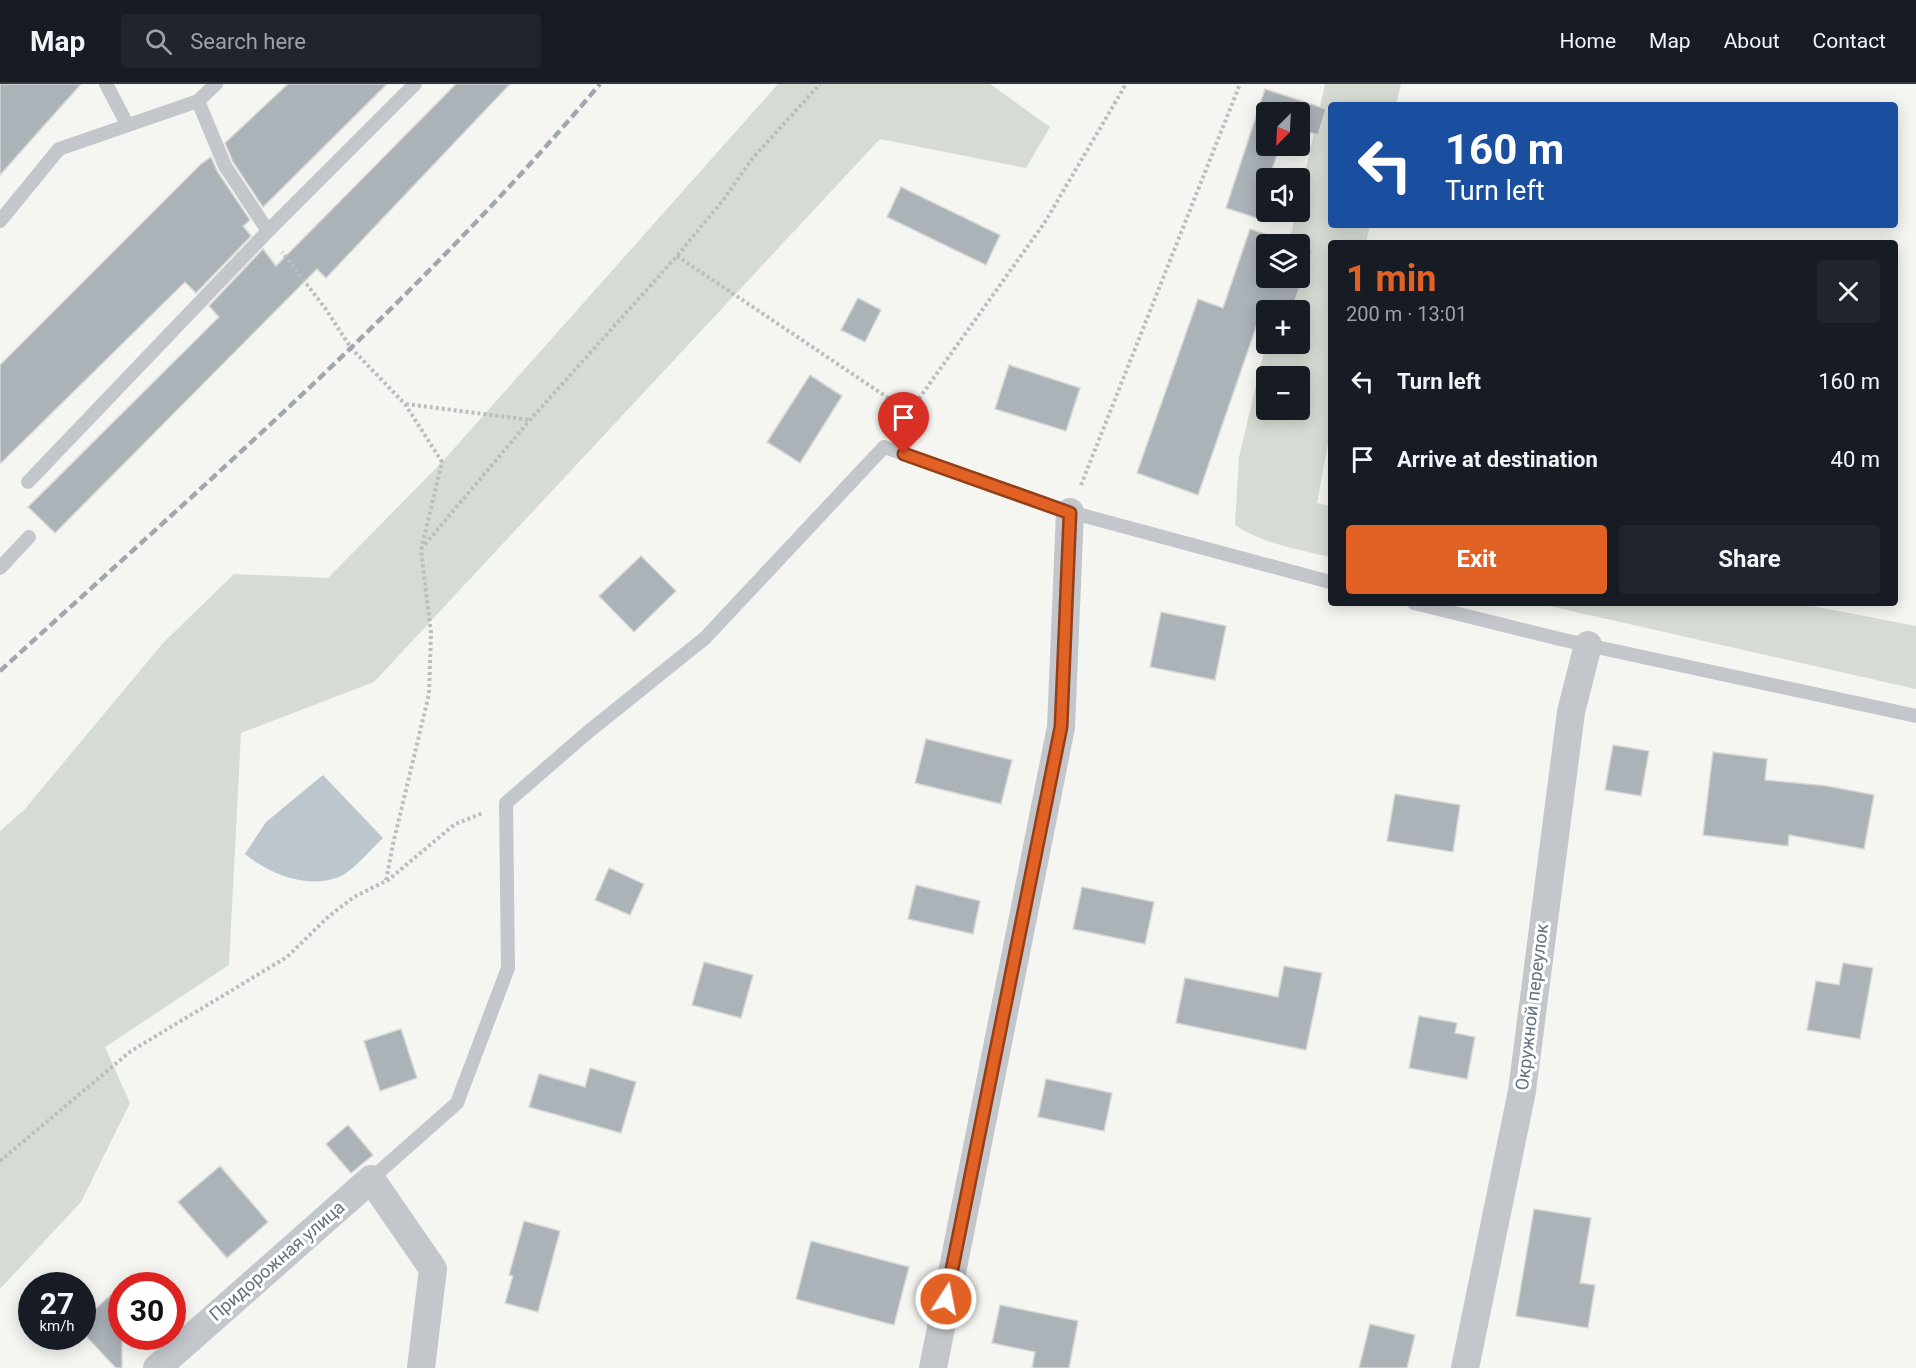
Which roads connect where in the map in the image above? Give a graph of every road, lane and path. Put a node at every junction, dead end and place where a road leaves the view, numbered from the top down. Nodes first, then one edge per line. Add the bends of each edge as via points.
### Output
1 (106, 84) edge
2 (202, 84) edge
3 (216, 84) edge
4 (415, 84) edge
5 (820, 84) edge
6 (1126, 84) edge
7 (1240, 84) edge
8 (198, 101) junction
9 (127, 124) junction
10 (0, 221) edge
11 (268, 231) junction
12 (677, 256) junction
13 (405, 404) junction
14 (909, 412) junction
15 (530, 420) junction
16 (884, 447) junction
17 (28, 482) dead end
18 (1070, 513) junction
19 (29, 537) dead end
20 (421, 550) junction
21 (0, 568) edge
22 (1328, 581) edge
23 (1426, 606) edge
24 (1588, 645) junction
25 (1916, 716) edge
26 (506, 803) junction
27 (386, 881) junction
28 (0, 1161) edge
29 (371, 1179) junction
30 (157, 1368) edge
31 (421, 1368) edge
32 (933, 1368) edge
33 (1466, 1368) edge

1 - 9 lane
2 - 8 lane
3 - 8 lane
4 - 11 lane
5 - 12 path via 752,159
6 - 14 path via 1045,222
7 - 18 path
8 - 9 lane
8 - 11 lane via 225,166
9 - 10 lane via 59,149
11 - 13 path via 351,348
11 - 17 lane
12 - 14 path
12 - 15 path
13 - 15 path
13 - 20 path via 442,462
14 - 16 path
15 - 20 path
16 - 18 lane
16 - 26 lane via 705,638
18 - 22 lane
18 - 32 street via 1061,727
19 - 21 lane
20 - 27 path via 431,633 429,694
23 - 24 lane
24 - 25 lane
24 - 33 street, Окружной переулок via 1570,723 1522,1091
26 - 27 path via 454,824
26 - 29 lane via 508,968 457,1103
27 - 28 path via 354,897 329,916 287,957 131,1051
29 - 30 street, Придорожная улица
29 - 31 street via 433,1269

